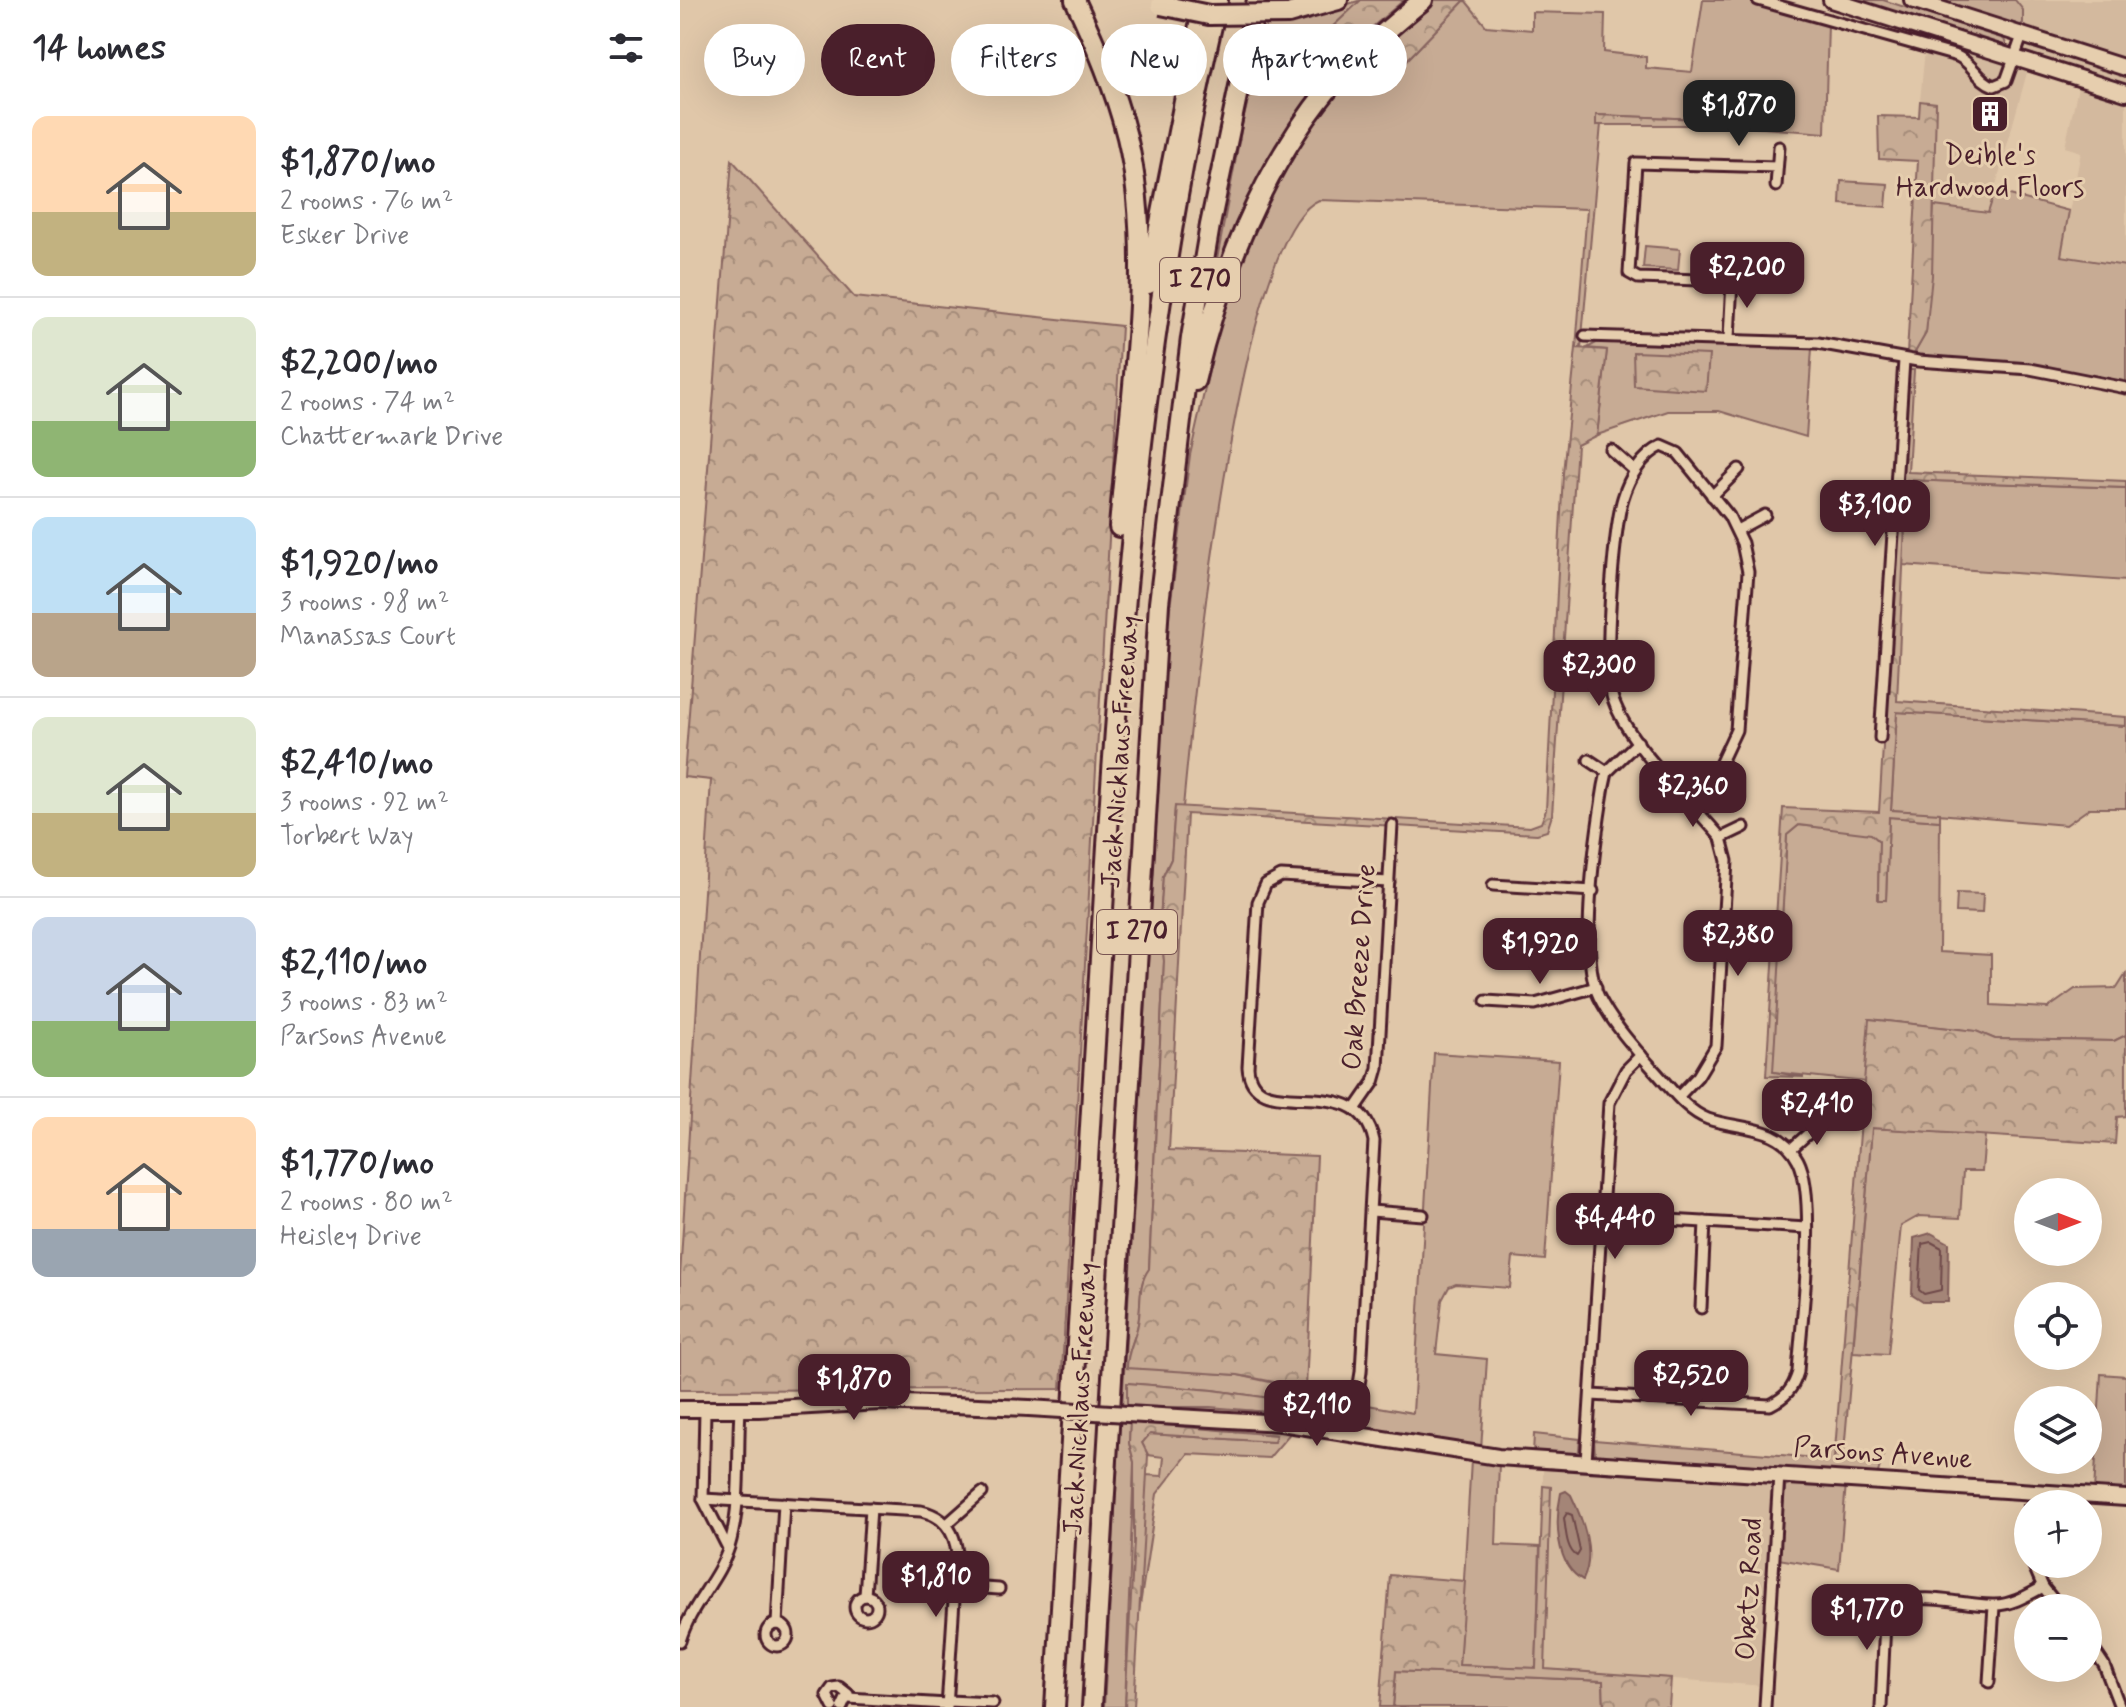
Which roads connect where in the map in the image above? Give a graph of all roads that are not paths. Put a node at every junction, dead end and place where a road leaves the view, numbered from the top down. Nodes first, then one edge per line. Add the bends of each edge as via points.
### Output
1 (1075, 0) edge
2 (1204, 0) edge
3 (1218, 0) edge
4 (1257, 0) edge
5 (1338, 0) edge
6 (1423, 0) edge
7 (1758, 0) edge
8 (1831, 0) edge
9 (1912, 0) edge
10 (1154, 2) edge
11 (2022, 36) junction
12 (2014, 57) junction
13 (2126, 68) edge
14 (2126, 93) edge
15 (1779, 147) dead end
16 (1777, 167) junction
17 (1776, 186) dead end
18 (1585, 336) dead end
19 (1729, 338) junction
20 (1904, 360) junction
21 (2126, 388) edge
22 (1611, 450) dead end
23 (1124, 463) junction
24 (1739, 469) dead end
25 (1635, 471) junction
26 (1172, 482) junction
27 (1712, 496) junction
28 (1765, 515) dead end
29 (1737, 530) junction
30 (1880, 738) dead end
31 (1638, 742) junction
32 (1111, 758) junction
33 (1589, 760) dead end
34 (1607, 772) junction
35 (1690, 800) junction
36 (1392, 825) dead end
37 (1744, 827) dead end
38 (1721, 838) junction
39 (1389, 882) junction
40 (1493, 885) dead end
41 (1593, 891) junction
42 (1596, 987) junction
43 (1486, 1001) dead end
44 (1641, 1055) junction
45 (1679, 1096) junction
46 (1356, 1108) junction
47 (1821, 1122) dead end
48 (1791, 1149) junction
49 (1371, 1211) junction
50 (1423, 1215) dead end
51 (1601, 1216) junction
52 (1705, 1222) junction
53 (1807, 1228) junction
54 (1701, 1308) dead end
55 (1591, 1395) junction
56 (680, 1409) edge
57 (705, 1410) junction
58 (740, 1410) junction
59 (1351, 1434) junction
60 (1586, 1462) junction
61 (1779, 1474) junction
62 (982, 1493) dead end
63 (2126, 1498) edge
64 (703, 1499) junction
65 (2014, 1499) edge
66 (2102, 1499) edge
67 (735, 1501) junction
68 (784, 1503) junction
69 (871, 1508) junction
70 (947, 1524) junction
71 (729, 1549) junction
72 (2039, 1578) edge
73 (955, 1586) junction
74 (2043, 1587) junction
75 (999, 1589) dead end
76 (2049, 1594) edge
77 (865, 1596) dead end
78 (1994, 1606) junction
79 (777, 1624) dead end
80 (680, 1641) edge
81 (2102, 1662) edge
82 (1989, 1682) dead end
83 (845, 1702) edge
84 (993, 1703) dead end
85 (948, 1704) edge
86 (833, 1707) edge
87 (1055, 1707) edge
88 (1092, 1707) edge
89 (1765, 1707) edge
90 (1881, 1707) edge
91 (2120, 1707) edge

1 - 23 highway via 1117,103 1138,211 1138,289
2 - 23 highway via 1142,316
3 - 32 highway, Jack Nicklaus Freeway / I 270 via 1183,163 1150,370
4 - 26 highway, Jack Nicklaus Freeway / I 270 via 1210,225
5 - 10 highway, bridge via 1288,14 1209,15
6 - 26 highway via 1330,88 1290,141 1264,189 1218,301
7 - 12 street via 1957,56 1989,85 2006,81
8 - 12 street
9 - 11 street
11 - 12 street
11 - 13 street
12 - 14 street
15 - 16 street
16 - 17 street
16 - 19 street via 1636,163 1632,276 1732,281
18 - 19 street
19 - 20 street via 1818,343
20 - 21 street via 2030,369
20 - 30 street
22 - 25 street
23 - 32 highway via 1115,574
24 - 27 street
25 - 27 street via 1659,447 1678,453
25 - 31 street via 1618,521 1610,683
26 - 88 highway, Jack Nicklaus Freeway / I 270 via 1146,787
27 - 29 street
28 - 29 street
29 - 35 street via 1748,572 1736,730 1715,775
31 - 34 street
31 - 35 street
32 - 87 highway, Jack Nicklaus Freeway / I 270
33 - 34 street
34 - 41 street
35 - 38 street
36 - 39 street, Oak Breeze Drive
37 - 38 street
38 - 45 street via 1728,880 1716,1046 1704,1069
39 - 46 street, Oak Breeze Drive via 1378,1068
39 - 46 street via 1288,876 1266,884 1258,902 1249,1077 1256,1088 1274,1097 1340,1101
40 - 41 street
41 - 42 street via 1590,951
42 - 43 street via 1535,1004
42 - 44 street
44 - 45 street
44 - 51 street via 1626,1070 1609,1103
45 - 48 street via 1697,1114 1767,1132
46 - 49 street via 1374,1141
47 - 48 street
48 - 53 street via 1807,1188
49 - 50 street
49 - 59 street via 1361,1372
51 - 52 street
51 - 55 street
52 - 53 street
52 - 54 street
53 - 55 street via 1798,1372 1784,1398 1755,1406
55 - 60 street
56 - 57 street, Parsons Avenue
57 - 58 street, Parsons Avenue
57 - 64 street
58 - 59 street, Parsons Avenue, bridge via 880,1402 1281,1423
58 - 67 street
59 - 60 street, Parsons Avenue via 1491,1456
60 - 61 street, Parsons Avenue
61 - 65 street, Parsons Avenue
61 - 89 street, Obetz Road
62 - 70 street
63 - 66 street, Parsons Avenue
64 - 67 street
64 - 71 street
67 - 68 street
67 - 71 street
68 - 69 street
68 - 79 street
69 - 70 street via 928,1513
69 - 77 street
70 - 73 street via 956,1546
71 - 80 street
72 - 74 street
73 - 75 street
73 - 85 street
74 - 76 street
74 - 78 street
78 - 82 street
78 - 90 street via 1898,1603 1885,1622
81 - 91 street
83 - 85 street
83 - 86 street via 843,1688 832,1688 827,1699
84 - 85 street

